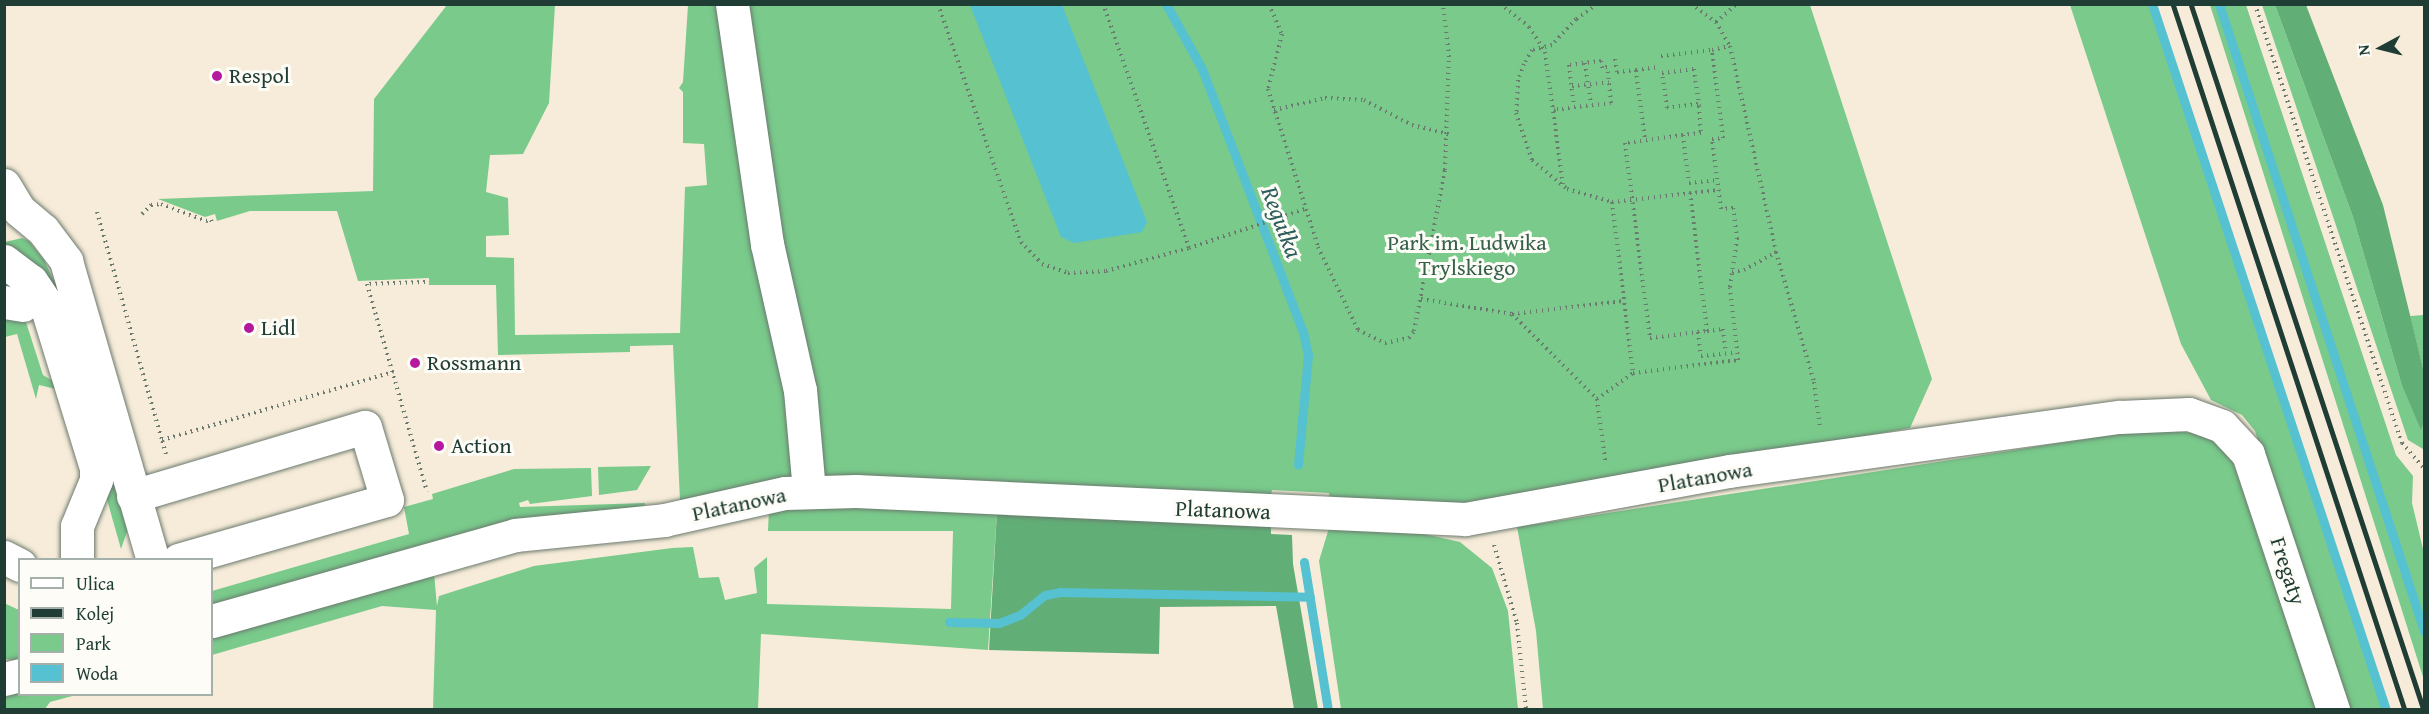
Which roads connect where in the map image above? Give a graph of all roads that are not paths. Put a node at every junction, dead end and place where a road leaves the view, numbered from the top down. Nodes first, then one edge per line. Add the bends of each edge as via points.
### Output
1 (732, 4) edge
2 (9, 208) edge
3 (4, 261) edge
4 (11, 297) edge
5 (60, 345) junction
6 (2235, 437) joint
7 (809, 491) junction
8 (133, 496) junction
9 (4, 557) edge
10 (77, 558) edge
11 (158, 558) edge
12 (162, 558) edge
13 (18, 563) edge
14 (213, 621) edge
15 (2333, 710) edge

1 - 7 street via 767,244 802,406
2 - 8 street via 43,231 66,261
3 - 5 street via 39,292
4 - 5 street
5 - 10 street via 97,473 77,526
6 - 7 street, Platanowa via 2208,418 2166,413 1824,458 1481,517 1271,513
6 - 15 street, Fregaty via 2259,479
7 - 14 street, Platanowa via 778,494 664,520 515,535
8 - 11 street
8 - 12 street via 365,427 387,500
9 - 13 street

